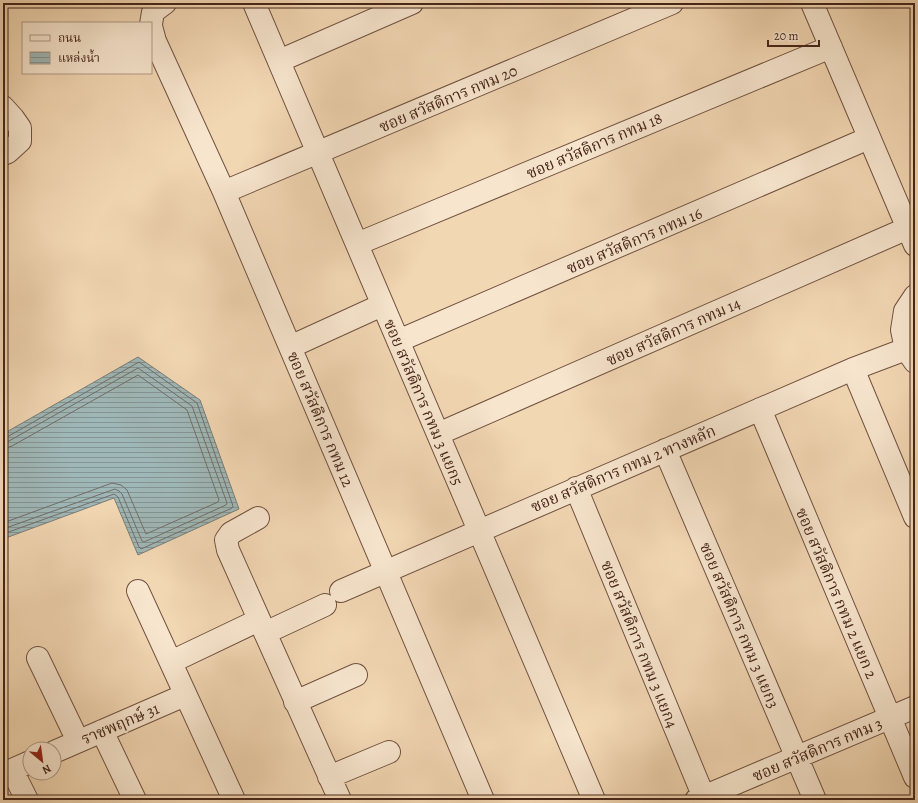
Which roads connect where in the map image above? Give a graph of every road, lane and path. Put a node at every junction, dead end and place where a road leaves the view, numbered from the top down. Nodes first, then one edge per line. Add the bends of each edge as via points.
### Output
1 (165, 3) edge
2 (254, 3) edge
3 (412, 3) edge
4 (672, 3) edge
5 (812, 3) edge
6 (152, 30) edge
7 (831, 47) junction
8 (279, 61) junction
9 (3, 107) edge
10 (870, 138) junction
11 (318, 153) junction
12 (3, 154) edge
13 (224, 192) junction
14 (911, 237) edge
15 (357, 244) junction
16 (915, 296) edge
17 (382, 305) junction
18 (398, 342) junction
19 (290, 347) junction
20 (910, 356) edge
21 (853, 369) junction
22 (760, 409) junction
23 (438, 434) junction
24 (665, 450) junction
25 (576, 488) junction
26 (915, 517) edge
27 (258, 518) dead end
28 (479, 531) junction
29 (386, 571) junction
30 (341, 590) dead end
31 (138, 591) dead end
32 (324, 605) dead end
33 (262, 626) junction
34 (38, 658) dead end
35 (171, 662) junction
36 (356, 674) dead end
37 (186, 695) junction
38 (296, 702) junction
39 (915, 707) edge
40 (890, 718) junction
41 (102, 731) junction
42 (78, 741) junction
43 (62, 748) edge
44 (388, 752) dead end
45 (797, 757) junction
46 (15, 769) edge
47 (329, 777) junction
48 (915, 777) edge
49 (701, 799) edge
50 (27, 800) edge
51 (135, 800) edge
52 (234, 800) edge
53 (340, 800) edge
54 (483, 800) edge
55 (594, 800) edge
56 (815, 800) edge

1 - 6 street via 153,12
2 - 8 street, ซอย สวัสดิการ กทม 3 แยก5
3 - 8 street
4 - 11 street, ซอย สวัสดิการ กทม 20
5 - 7 street
6 - 13 street, ซอย สวัสดิการ กทม 12
7 - 10 street
7 - 15 street, ซอย สวัสดิการ กทม 18
8 - 11 street, ซอย สวัสดิการ กทม 3 แยก5
9 - 12 street via 20,128 20,141
10 - 14 street
10 - 18 street, ซอย สวัสดิการ กทม 16
11 - 13 street, ซอย สวัสดิการ กทม 20
11 - 15 street, ซอย สวัสดิการ กทม 3 แยก5
13 - 19 street, ซอย สวัสดิการ กทม 12
14 - 23 street, ซอย สวัสดิการ กทม 14
15 - 17 street, ซอย สวัสดิการ กทม 3 แยก5
16 - 20 street via 905,311 902,330
17 - 18 street, ซอย สวัสดิการ กทม 3 แยก5
17 - 19 street
18 - 23 street, ซอย สวัสดิการ กทม 3 แยก5
19 - 29 street, ซอย สวัสดิการ กทม 12
20 - 21 street, ซอย สวัสดิการ กทม 2 ทางหลัก
21 - 22 street, ซอย สวัสดิการ กทม 2 ทางหลัก
21 - 26 street
22 - 24 street, ซอย สวัสดิการ กทม 2 ทางหลัก
22 - 40 street, ซอย สวัสดิการ กทม 2 แยก 2
23 - 28 street, ซอย สวัสดิการ กทม 3 แยก5
24 - 25 street, ซอย สวัสดิการ กทม 2 ทางหลัก
24 - 45 street, ซอย สวัสดิการ กทม 3 แยก3
25 - 28 street, ซอย สวัสดิการ กทม 2 ทางหลัก
25 - 49 street, ซอย สวัสดิการ กทม 3 แยก4
27 - 33 street via 232,533 226,540 228,550
28 - 29 street, ซอย สวัสดิการ กทม 2 ทางหลัก
28 - 55 street, ซอย สวัสดิการ กทม 3 แยก5
29 - 30 street, ซอย สวัสดิการ กทม 2 ทางหลัก
29 - 54 street, ซอย สวัสดิการ กทม 12
31 - 35 street
32 - 33 street
33 - 35 street
33 - 38 street
34 - 42 street
35 - 37 street
36 - 38 street
37 - 41 street, ราชพฤกษ์ 31
37 - 52 street
38 - 47 street
39 - 40 street, ซอย สวัสดิการ กทม 3
40 - 45 street, ซอย สวัสดิการ กทม 3
40 - 48 street, ซอย สวัสดิการ กทม 2 แยก 2
41 - 42 street, ราชพฤกษ์ 31
41 - 51 street
42 - 43 street, ราชพฤกษ์ 31
44 - 47 street
45 - 49 street, ซอย สวัสดิการ กทม 3
45 - 56 street, ซอย สวัสดิการ กทม 3 แยก3
46 - 50 street
47 - 53 street

